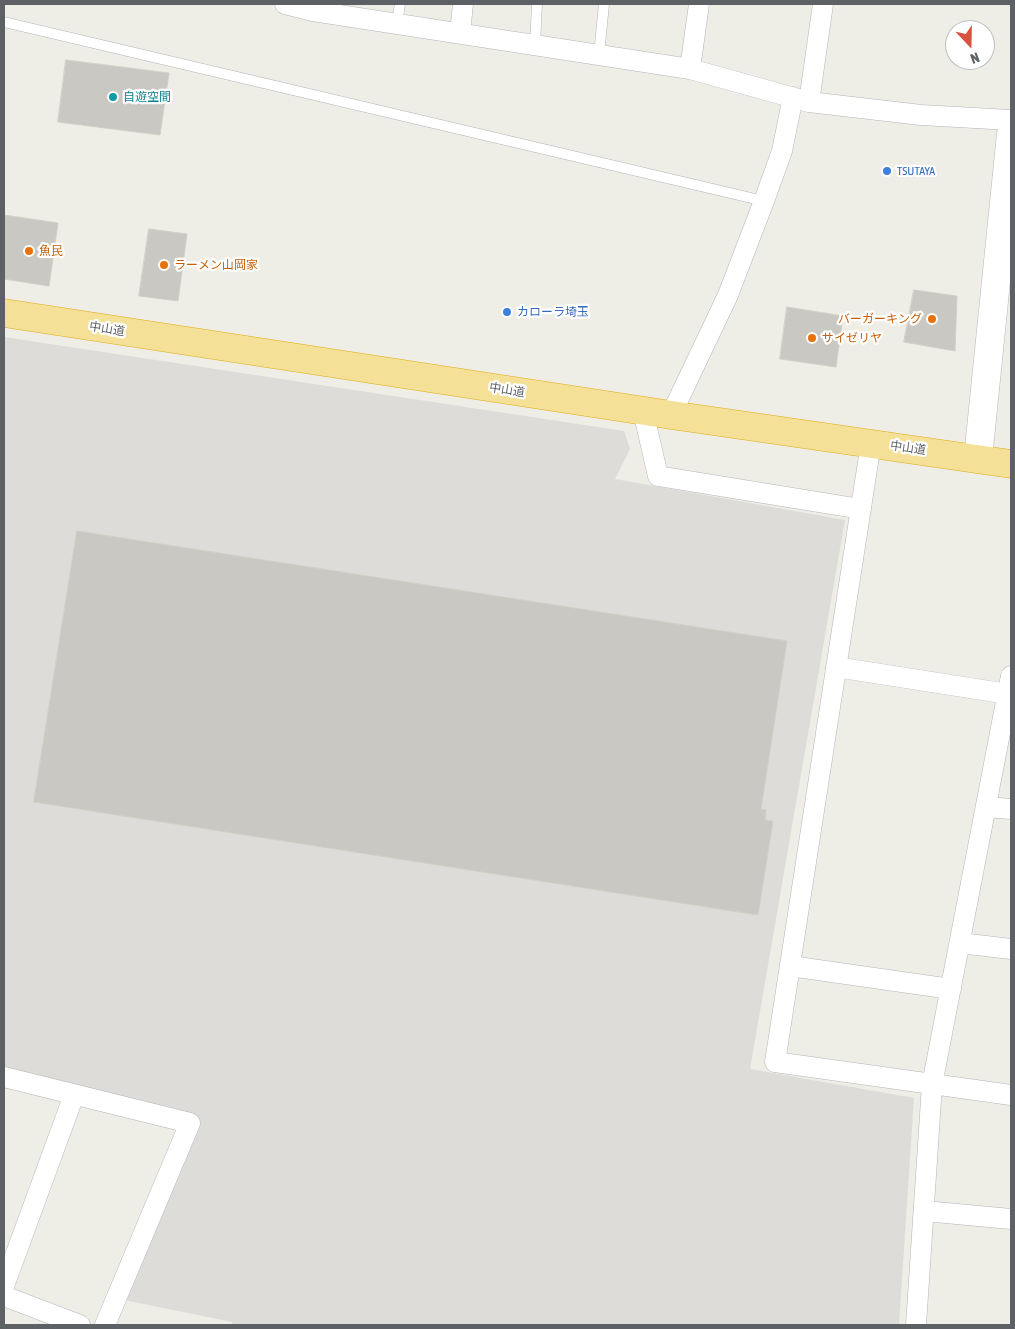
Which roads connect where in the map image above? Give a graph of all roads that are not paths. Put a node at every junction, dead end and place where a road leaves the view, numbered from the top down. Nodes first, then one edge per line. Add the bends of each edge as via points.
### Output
1 (285, 4) edge
2 (463, 4) edge
3 (538, 4) edge
4 (604, 4) edge
5 (699, 4) edge
6 (823, 4) edge
7 (398, 14) edge
8 (4, 22) edge
9 (460, 33) junction
10 (535, 45) junction
11 (599, 55) junction
12 (690, 69) junction
13 (801, 100) junction
14 (1011, 120) edge
15 (1011, 134) edge
16 (764, 201) junction
17 (4, 313) edge
18 (643, 411) junction
19 (671, 415) junction
20 (871, 443) junction
21 (978, 458) junction
22 (1011, 464) edge
23 (861, 509) junction
24 (836, 667) junction
25 (1010, 685) edge
26 (986, 807) junction
27 (1011, 809) edge
28 (960, 943) junction
29 (1011, 949) edge
30 (790, 966) junction
31 (951, 989) junction
32 (4, 1077) edge
33 (932, 1085) junction
34 (74, 1095) junction
35 (1011, 1095) edge
36 (924, 1212) junction
37 (1011, 1220) edge
38 (4, 1286) edge
39 (4, 1296) edge
40 (80, 1325) edge
41 (105, 1325) edge
42 (916, 1325) edge

1 - 7 street via 313,11
2 - 9 street
3 - 10 lane
4 - 11 lane
5 - 12 street
6 - 13 street
7 - 9 street
8 - 16 lane
9 - 10 street
10 - 11 street
11 - 12 street
12 - 13 street
13 - 14 street via 921,115
13 - 16 street
15 - 21 street
16 - 19 street via 728,295
17 - 18 highway, 中山道
18 - 19 highway, 中山道
18 - 23 street via 658,476
19 - 20 highway, 中山道
20 - 21 highway, 中山道
20 - 23 street
21 - 22 highway, 中山道
23 - 24 street
24 - 25 street
24 - 30 street
25 - 26 street
26 - 27 street
26 - 28 street
28 - 29 street
28 - 31 street
30 - 31 street
30 - 33 street via 775,1062
31 - 33 street
32 - 34 street
33 - 35 street
33 - 36 street
34 - 38 street
34 - 41 street via 190,1124
36 - 37 street
36 - 42 street
39 - 40 street

